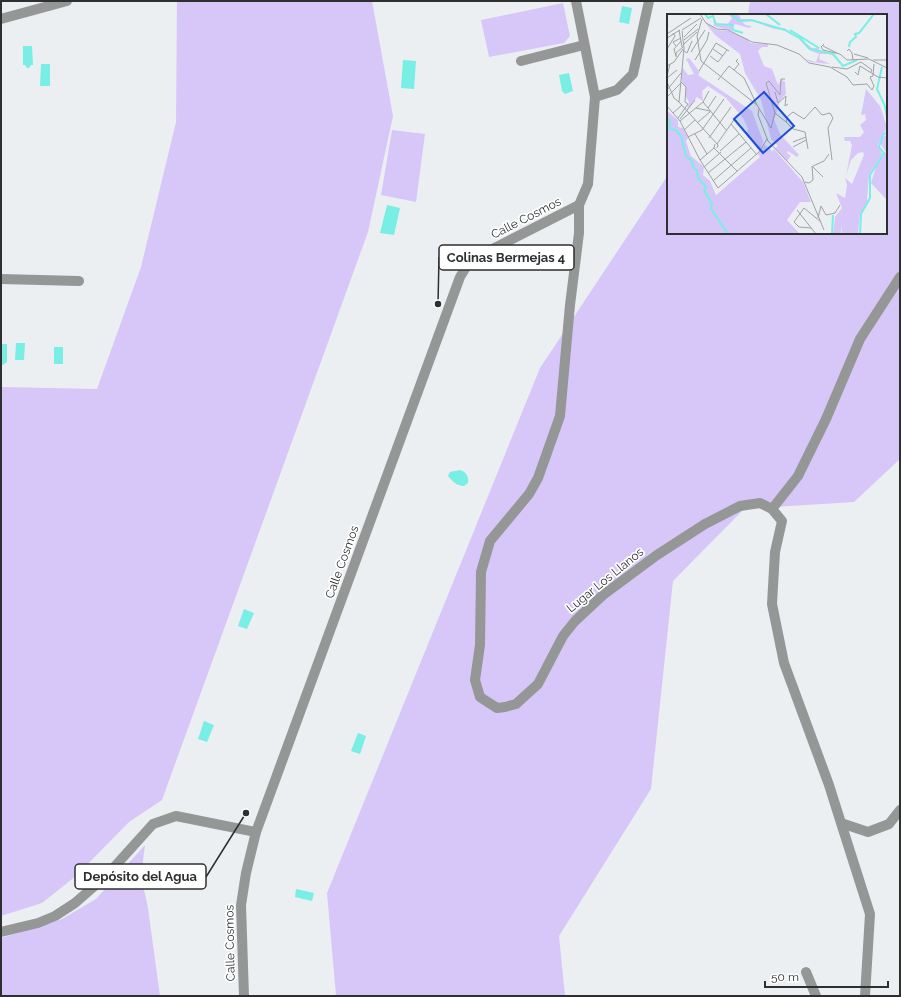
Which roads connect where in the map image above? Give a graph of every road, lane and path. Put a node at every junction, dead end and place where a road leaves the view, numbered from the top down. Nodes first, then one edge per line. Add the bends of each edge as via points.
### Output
1 (67, 1) edge
2 (576, 1) edge
3 (649, 1) edge
4 (1, 18) edge
5 (584, 46) junction
6 (521, 61) dead end
7 (595, 97) junction
8 (579, 205) junction
9 (900, 277) edge
10 (1, 279) edge
11 (79, 281) dead end
12 (772, 509) junction
13 (900, 810) edge
14 (841, 823) junction
15 (256, 832) junction
16 (1, 932) edge
17 (806, 972) dead end
18 (244, 996) edge
19 (816, 996) edge
20 (865, 996) edge

1 - 4 street
2 - 5 street
3 - 7 street via 632,74 617,90
5 - 6 street
5 - 7 street
7 - 8 street via 588,184
8 - 12 street, Lugar Los Llanos via 579,233 560,416 538,478 529,494 490,541 481,572 480,646 475,680 480,698 497,708 516,704 538,684 563,636 575,621 609,591 657,555 705,524 740,506 760,503
8 - 15 street, Calle Cosmos via 479,256 468,264 460,277
9 - 12 street via 860,339 826,419 798,476
10 - 11 street
12 - 14 street via 782,521 775,552 772,604 784,663
13 - 14 street via 889,824 868,832
14 - 20 street via 870,914
15 - 16 street via 176,816 153,824 108,875 75,904 38,923
15 - 18 street, Calle Cosmos via 241,905
17 - 19 street

